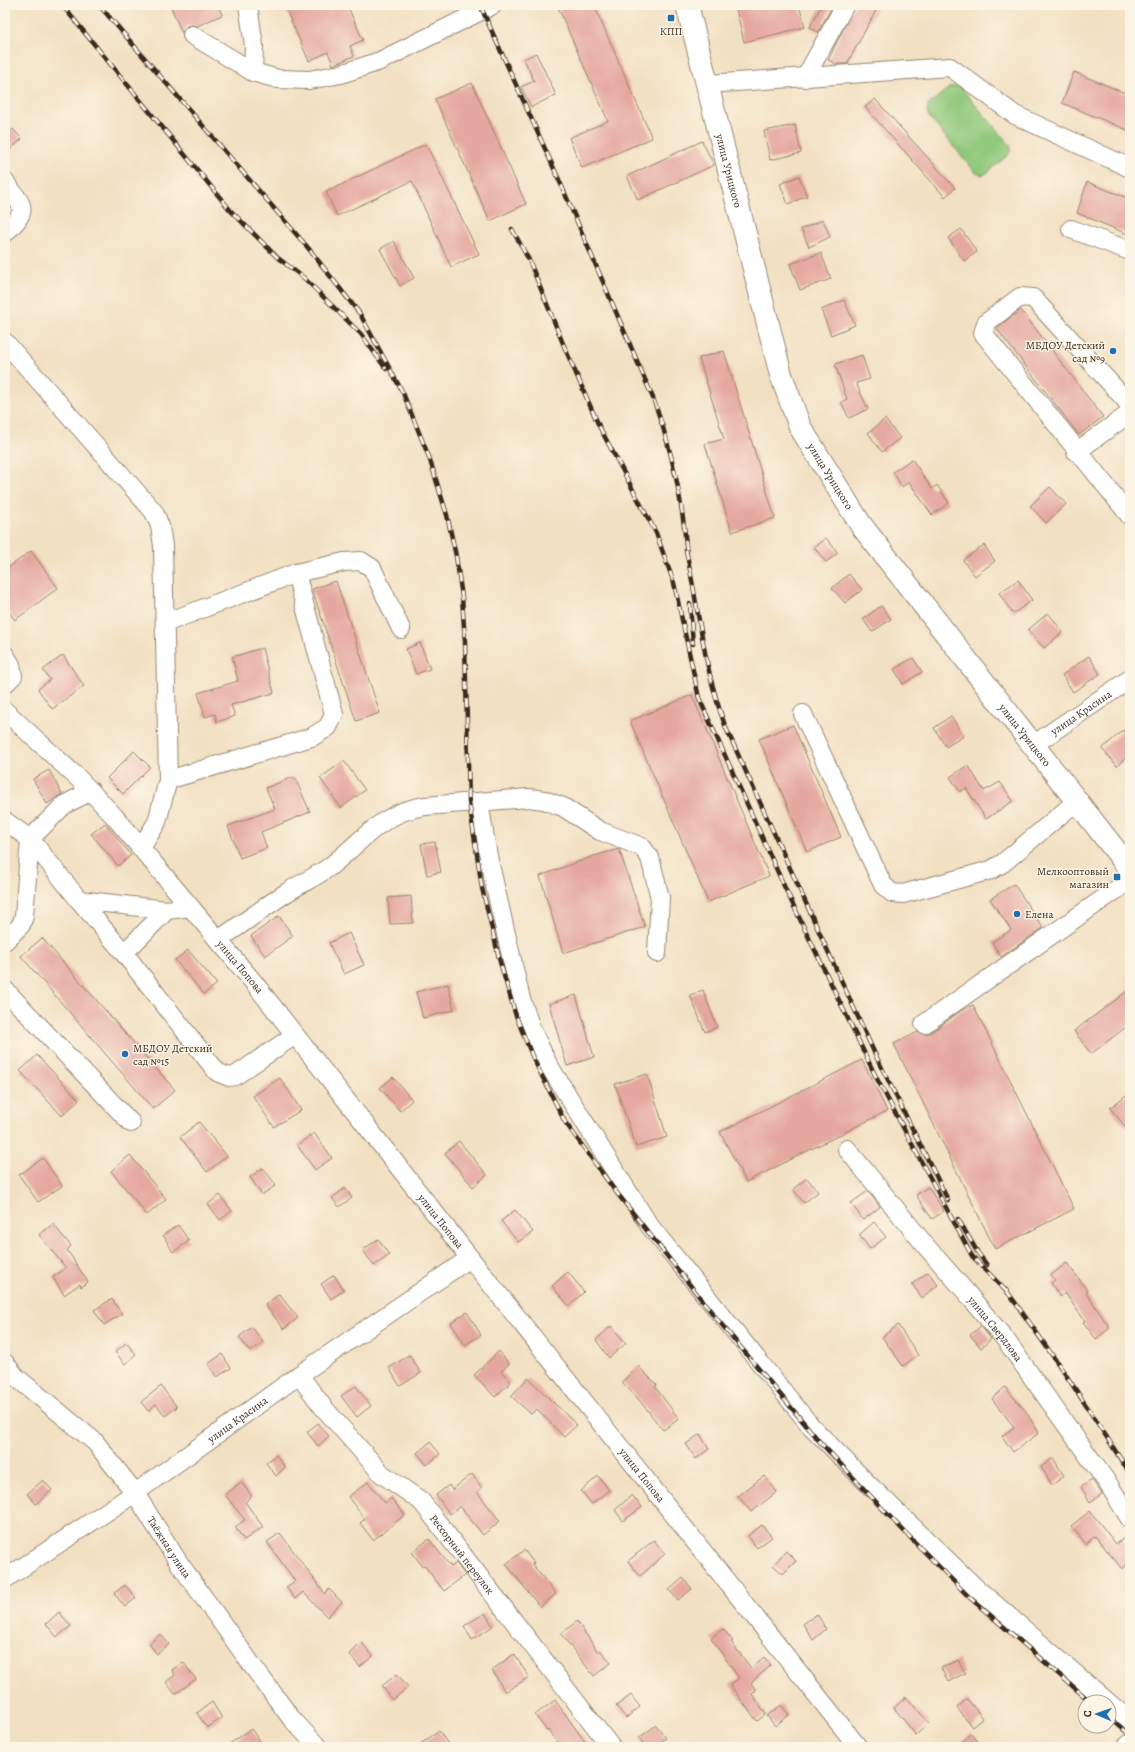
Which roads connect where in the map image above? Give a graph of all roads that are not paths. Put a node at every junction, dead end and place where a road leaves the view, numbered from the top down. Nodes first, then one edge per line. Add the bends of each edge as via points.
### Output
1 (248, 5) edge
2 (493, 5) edge
3 (687, 5) edge
4 (845, 5) edge
5 (192, 35) dead end
6 (253, 72) junction
7 (805, 78) junction
8 (708, 84) junction
9 (1130, 168) edge
10 (5, 182) edge
11 (1071, 229) dead end
12 (5, 233) edge
13 (1130, 251) edge
14 (5, 342) edge
15 (1130, 405) edge
16 (1130, 412) edge
17 (1076, 452) junction
18 (1122, 497) edge
19 (1130, 516) edge
20 (296, 573) junction
21 (165, 623) junction
22 (401, 629) dead end
23 (5, 655) edge
24 (1130, 679) edge
25 (5, 684) edge
26 (5, 711) edge
27 (803, 714) dead end
28 (1033, 745) junction
29 (168, 780) junction
30 (91, 791) junction
31 (1077, 801) junction
32 (479, 802) junction
33 (5, 821) edge
34 (30, 839) junction
35 (141, 848) junction
36 (1130, 869) edge
37 (1130, 880) edge
38 (78, 900) junction
39 (190, 907) junction
40 (167, 910) junction
41 (218, 940) junction
42 (5, 941) edge
43 (657, 952) dead end
44 (124, 953) junction
45 (5, 990) edge
46 (924, 1024) dead end
47 (295, 1035) junction
48 (131, 1122) dead end
49 (847, 1149) dead end
50 (470, 1258) junction
51 (5, 1363) edge
52 (299, 1375) junction
53 (135, 1493) junction
54 (1130, 1519) edge
55 (5, 1579) edge
56 (1099, 1694) edge
57 (1117, 1710) edge
58 (1130, 1721) edge
59 (318, 1747) edge
60 (611, 1747) edge
61 (858, 1747) edge

1 - 6 street via 254,46
2 - 6 street via 380,61 341,74 309,80 278,79
3 - 8 main road, улица Урицкого
4 - 7 street
5 - 6 street
7 - 8 street
7 - 9 street via 950,67 1016,115
8 - 28 main road, улица Урицкого via 781,375 800,427 861,525
10 - 12 street via 21,203 22,212 18,221
11 - 13 street
14 - 21 street via 154,512 160,526 163,546
15 - 17 street via 1033,298 1020,297 986,323 983,333
16 - 17 street
17 - 18 street
18 - 19 street
20 - 21 street
20 - 22 street via 344,562 361,561 372,568
20 - 29 street via 334,714 328,727 312,737
21 - 29 street
23 - 25 street via 11,665 13,676
24 - 28 street, улица Красина
26 - 30 street, улица Попова
27 - 31 street via 883,885 892,893 902,894 991,870 1003,863
28 - 31 main road, улица Урицкого
29 - 35 street via 157,822
30 - 34 street via 64,805
30 - 35 street, улица Попова
31 - 36 main road, улица Урицкого
32 - 41 street via 411,808 383,821 327,868 287,892
32 - 43 street via 529,798 544,800 563,807 600,831 642,847 650,858 660,898
32 - 56 street via 488,856 521,999 531,1028 548,1064 649,1226 810,1425 975,1587
33 - 34 street
34 - 38 street
34 - 42 street via 24,916 21,925
35 - 39 street, улица Попова
37 - 46 street
38 - 40 street
38 - 44 street
39 - 40 street
39 - 41 street, улица Попова
40 - 44 street
41 - 47 street, улица Попова
44 - 47 street via 217,1072 229,1077 235,1076
45 - 48 street
47 - 50 street, улица Попова
49 - 54 street, улица Свердлова via 1005,1339
50 - 52 street, улица Красина
50 - 61 street, улица Попова
51 - 53 street, Таёжная улица via 16,1376 95,1442
52 - 53 street, улица Красина
52 - 60 street, Рессорный переулок via 322,1407 382,1474 421,1501
53 - 55 street, улица Красина
53 - 59 street, Таёжная улица via 179,1563 254,1668 291,1718
57 - 58 street

